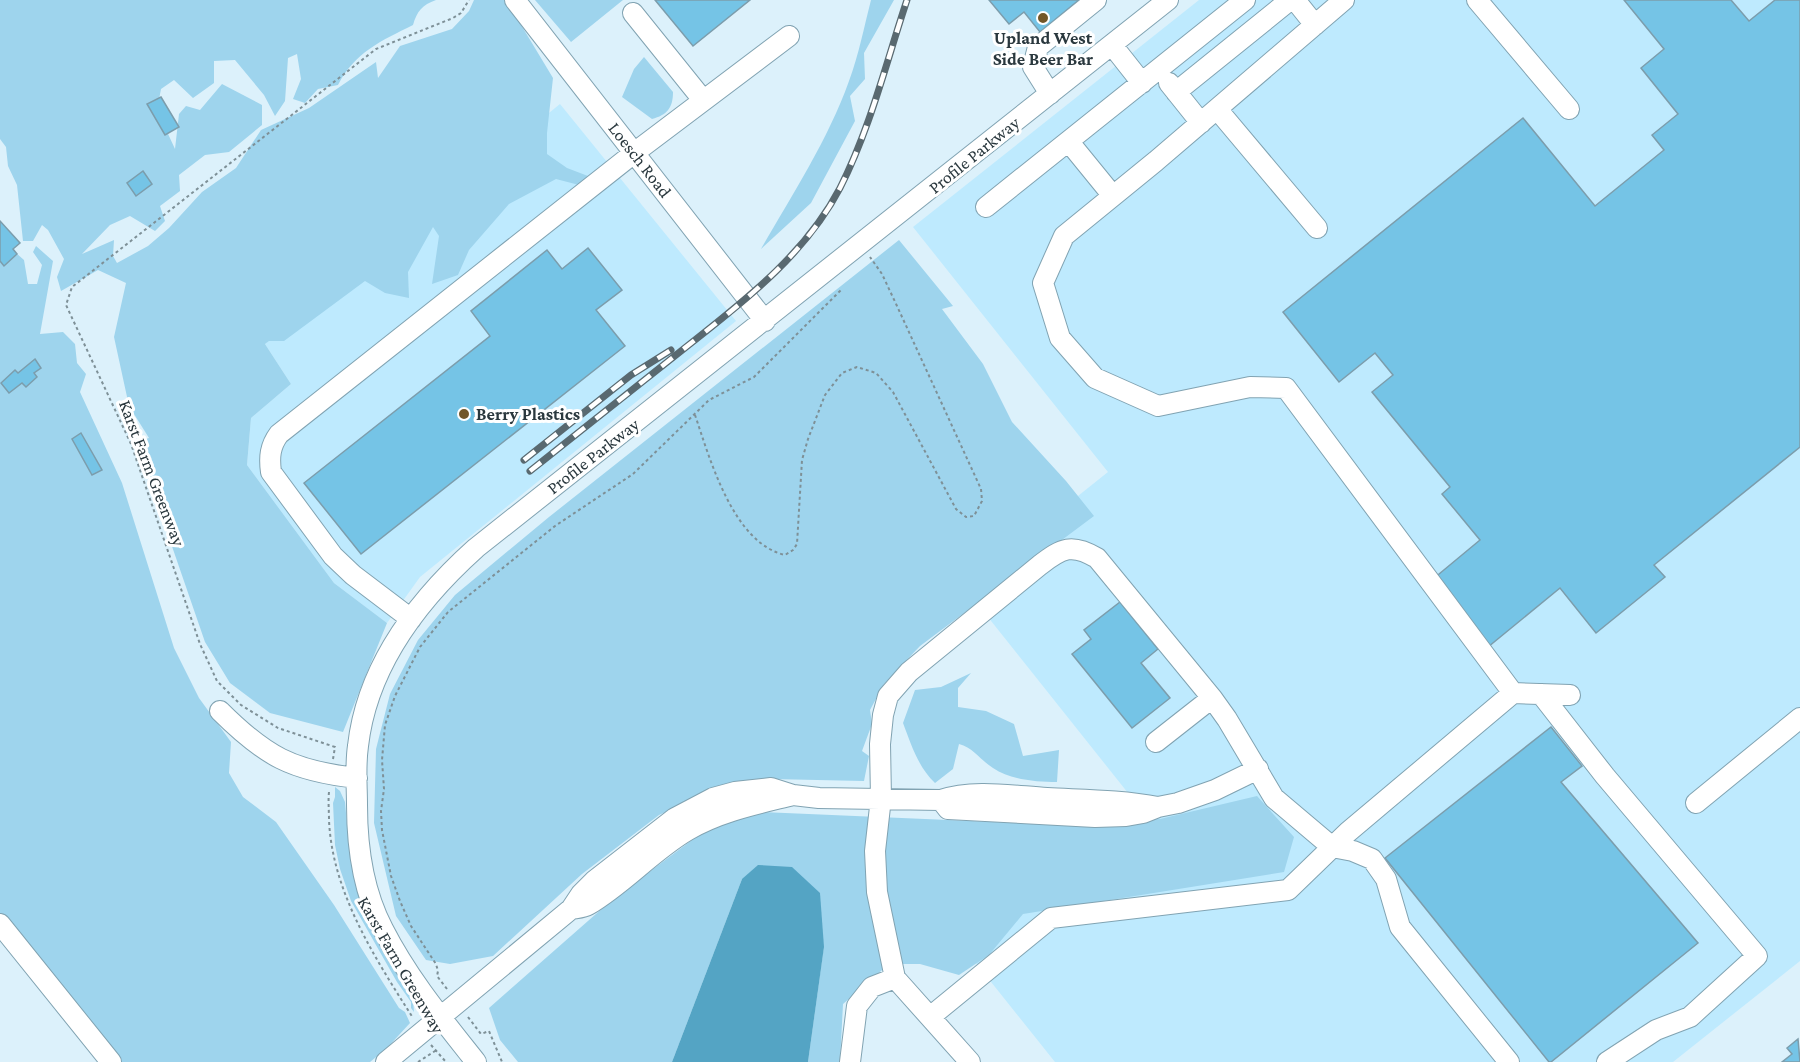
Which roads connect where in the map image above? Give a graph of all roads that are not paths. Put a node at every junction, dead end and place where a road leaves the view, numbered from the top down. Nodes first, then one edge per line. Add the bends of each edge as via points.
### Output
1 (515, 0) edge
2 (1096, 0) edge
3 (1168, 0) edge
4 (1245, 0) edge
5 (1290, 0) edge
6 (1295, 0) edge
7 (1344, 0) edge
8 (1477, 0) edge
9 (633, 13) dead end
10 (1315, 25) junction
11 (789, 36) dead end
12 (1112, 45) junction
13 (1159, 70) junction
14 (1142, 83) junction
15 (1176, 92) junction
16 (1050, 94) junction
17 (704, 100) junction
18 (1569, 109) dead end
19 (1216, 110) junction
20 (1201, 123) junction
21 (1069, 142) junction
22 (634, 153) junction
23 (1113, 196) junction
24 (986, 207) dead end
25 (1317, 228) dead end
26 (765, 321) junction
27 (411, 619) junction
28 (1513, 693) junction
29 (1541, 694) junction
30 (1570, 695) dead end
31 (1212, 698) junction
32 (220, 711) dead end
33 (1800, 718) edge
34 (1156, 742) dead end
35 (1258, 769) junction
36 (357, 778) junction
37 (881, 798) junction
38 (1696, 803) dead end
39 (1332, 847) junction
40 (0, 924) edge
41 (895, 978) junction
42 (930, 1017) junction
43 (441, 1018) junction
44 (111, 1062) edge
45 (386, 1062) edge
46 (476, 1062) edge
47 (850, 1062) edge
48 (970, 1062) edge
49 (1509, 1062) edge
50 (1607, 1062) edge

1 - 22 street, Loesch Road
2 - 16 street via 1038,47 1033,67
3 - 12 street, Profile Parkway
4 - 13 street
5 - 15 street
6 - 10 street
7 - 10 street
8 - 18 street
9 - 17 street
10 - 19 street
11 - 17 street
12 - 14 street
12 - 16 street, Profile Parkway
13 - 14 street
13 - 15 street
14 - 21 street
15 - 20 street
16 - 26 street, Profile Parkway
17 - 22 street
19 - 20 street
19 - 25 street
20 - 23 street
21 - 23 street
21 - 24 street
22 - 26 street, Loesch Road
22 - 27 street via 274,441 269,461 271,472 333,556
23 - 28 street via 1064,236 1043,283 1060,338 1095,378 1158,406 1250,387 1286,388
26 - 27 street, Profile Parkway via 476,548 435,588
27 - 36 street, Profile Parkway via 374,687 358,747
28 - 29 street
28 - 39 street
29 - 30 street
29 - 50 street via 1757,956 1690,1017 1656,1030
31 - 34 street
31 - 35 street
31 - 37 street via 1097,558 1072,548 1058,552 909,672 888,696 880,744
32 - 36 street via 255,743 285,762
33 - 38 street
35 - 37 street via 1215,790 1158,807 998,795 955,795 941,800
35 - 39 street via 1274,798
36 - 43 street, Profile Parkway via 357,830 363,876 382,927 410,977
37 - 41 street via 875,851 877,892
37 - 43 street via 819,798 771,788 712,798 675,818 594,881 571,909
39 - 42 street via 1288,890 1051,918
39 - 49 street via 1372,859 1386,879 1400,927
40 - 44 street
41 - 42 street
41 - 47 street via 872,987 857,1006
42 - 48 street
43 - 45 street
43 - 46 street, Profile Parkway

